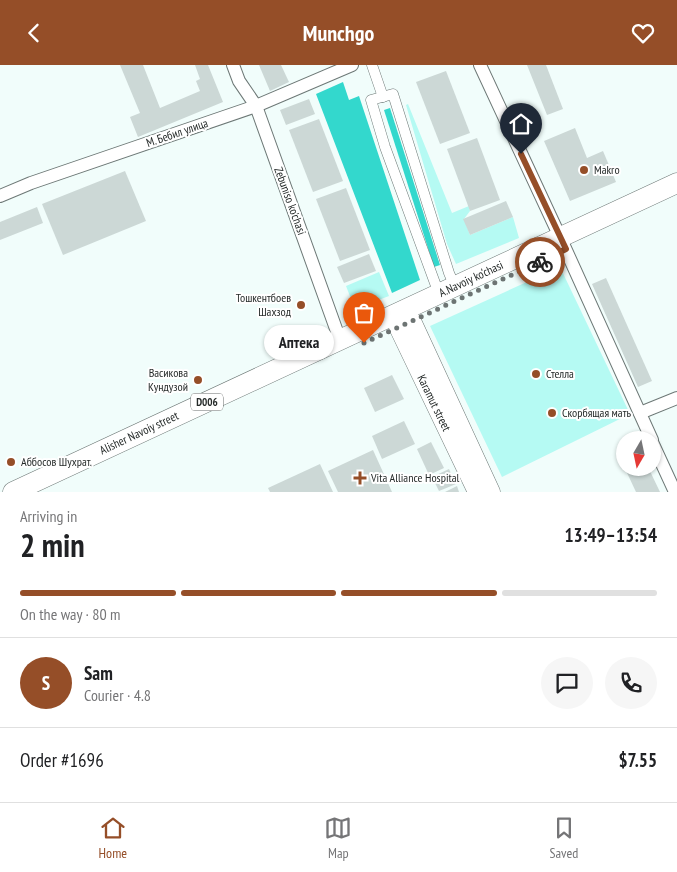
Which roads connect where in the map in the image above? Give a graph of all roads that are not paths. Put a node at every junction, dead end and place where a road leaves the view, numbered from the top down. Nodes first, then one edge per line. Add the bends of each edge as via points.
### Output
1 (233, 65) edge
2 (352, 65) edge
3 (372, 65) edge
4 (480, 65) edge
5 (383, 97) junction
6 (256, 106) junction
7 (677, 183) edge
8 (0, 196) edge
9 (677, 197) edge
10 (563, 243) junction
11 (447, 290) junction
12 (404, 320) junction
13 (340, 340) junction
14 (677, 398) edge
15 (640, 413) junction
16 (648, 431) edge
17 (661, 461) edge
18 (13, 492) edge
19 (45, 492) edge
20 (477, 492) edge
21 (492, 492) edge
22 (675, 492) edge

1 - 6 street, Zebuniso ko'chasi via 239,81
2 - 6 street, М. Бебил улица
3 - 5 street
4 - 10 street
5 - 11 street via 393,94 449,273
5 - 11 street via 371,100 385,147
6 - 8 street, М. Бебил улица
6 - 13 street, Zebuniso ko'chasi
7 - 10 main road, A.Navoiy ko‘chasi / D006
9 - 10 main road, Alisher Navoiy street / D006
10 - 11 main road, A.Navoiy ko‘chasi / D006
10 - 12 main road, Alisher Navoiy street / D006
10 - 15 street
11 - 12 main road, A.Navoiy ko‘chasi / D006
12 - 13 main road, Alisher Navoiy street / D006
12 - 19 main road, Alisher Navoiy street / D006
12 - 20 main road, Karamut street
12 - 21 main road, Karamut street
13 - 18 main road, Alisher Navoiy street / D006
14 - 15 street
15 - 16 street
17 - 22 street

